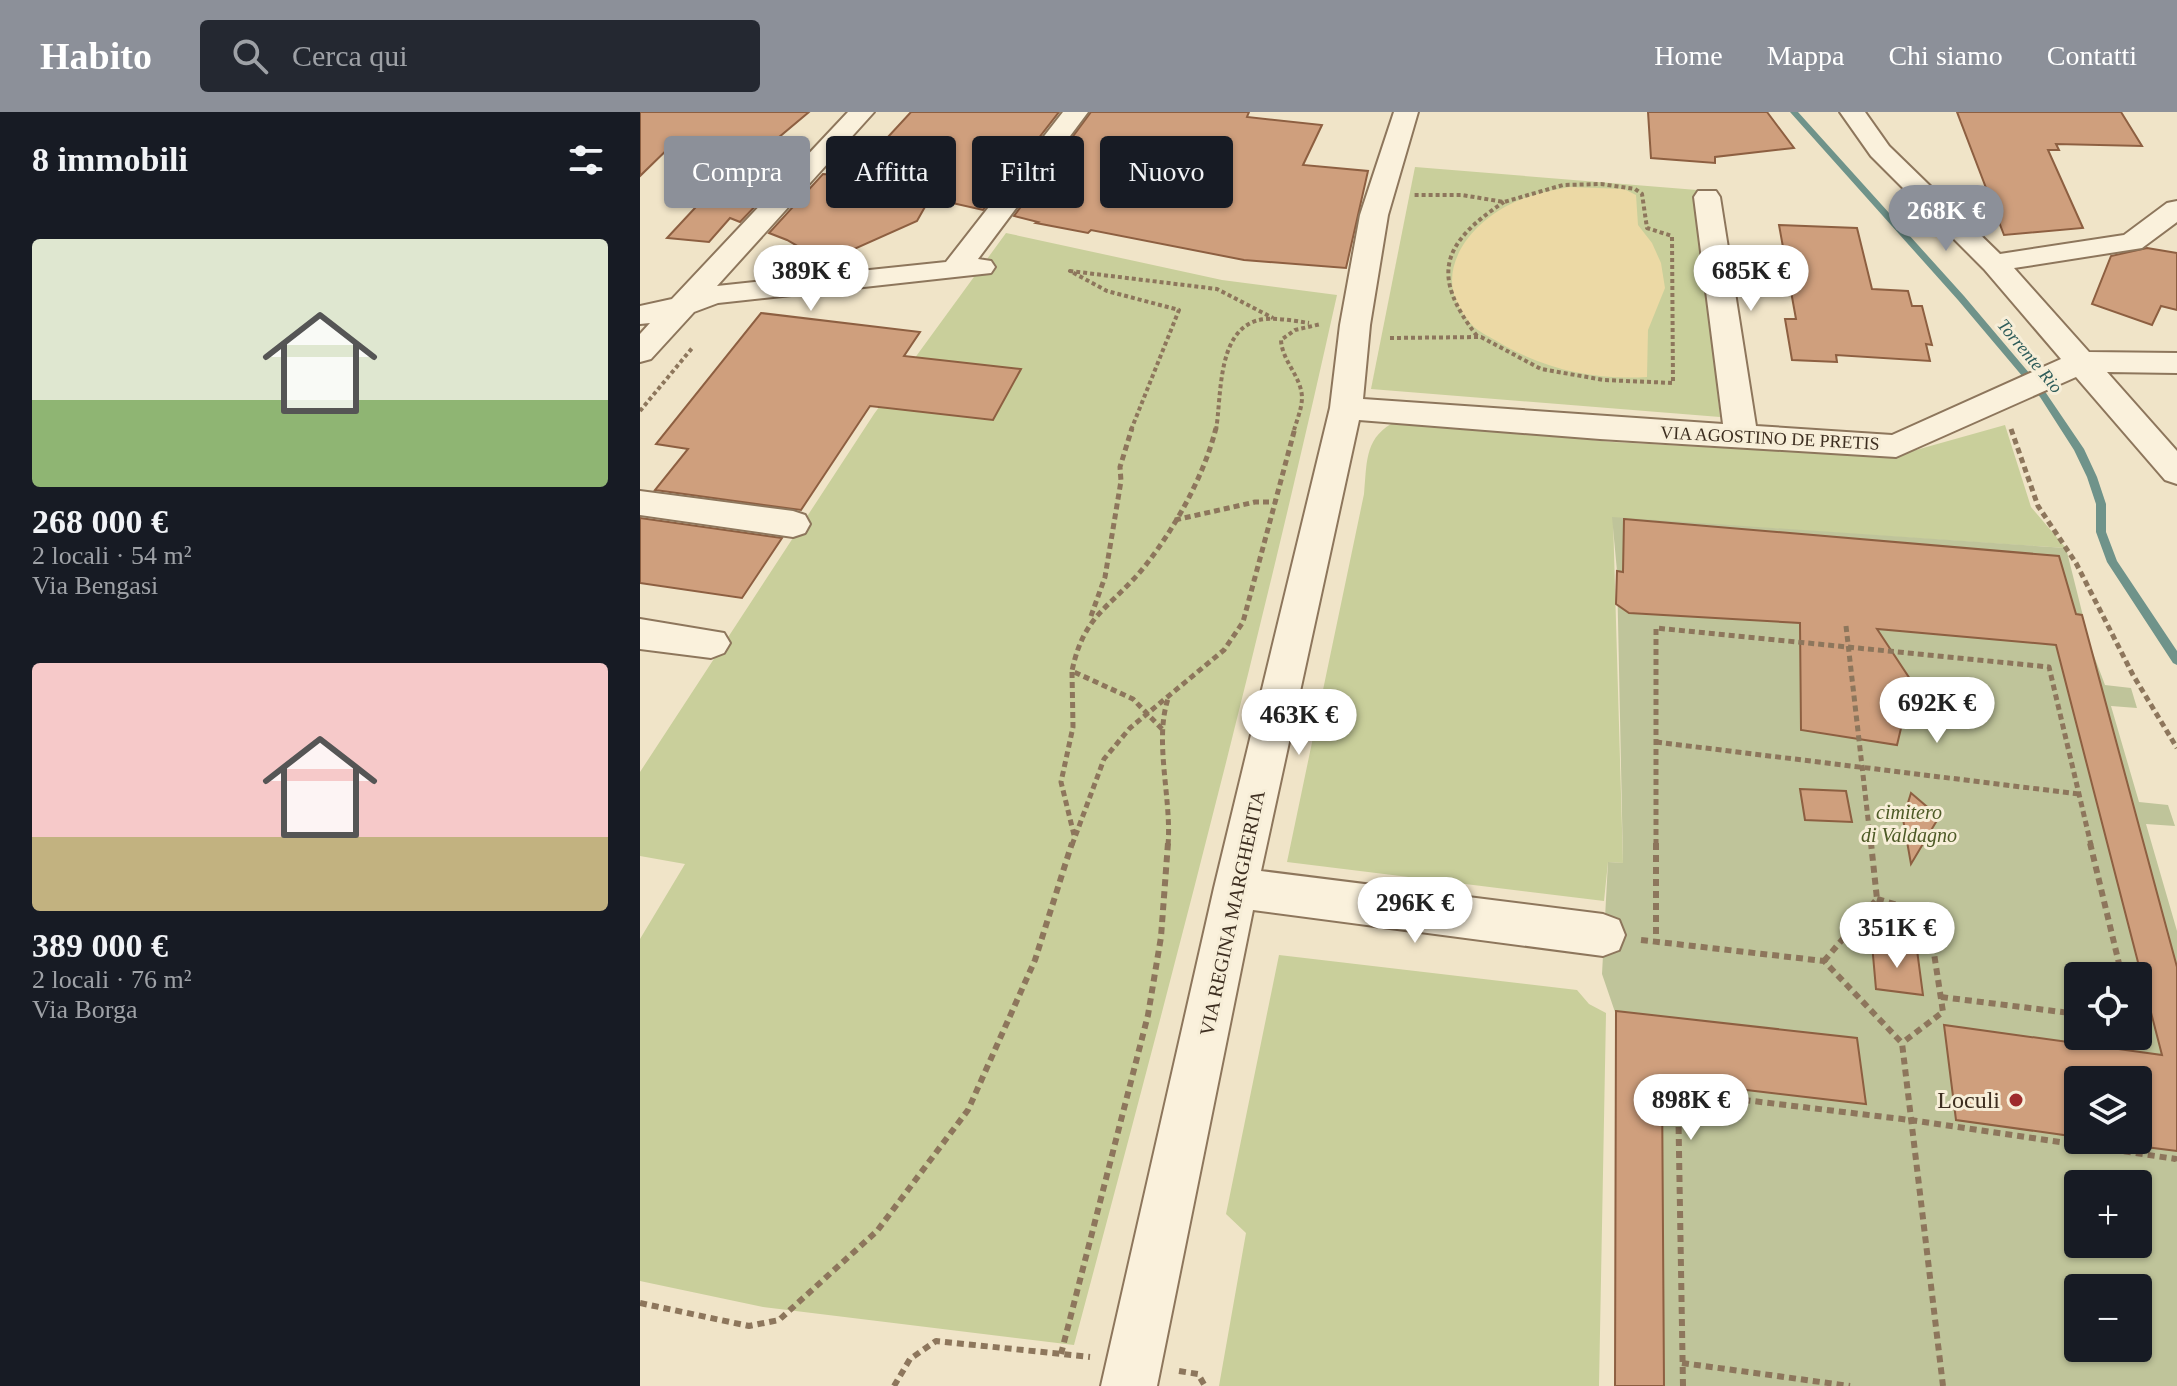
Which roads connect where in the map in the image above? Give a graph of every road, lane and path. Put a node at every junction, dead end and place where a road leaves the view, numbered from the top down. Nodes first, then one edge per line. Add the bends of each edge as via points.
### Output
1 (862, 112) edge
2 (1076, 112) edge
3 (1406, 112) edge
4 (1852, 112) edge
5 (1406, 195) dead end
6 (1707, 197) dead end
7 (1504, 202) junction
8 (2177, 209) edge
9 (1994, 263) junction
10 (681, 307) junction
11 (640, 315) edge
12 (1273, 318) junction
13 (1314, 324) junction
14 (1371, 331) junction
15 (1478, 337) junction
16 (640, 352) edge
17 (2082, 362) junction
18 (2177, 363) edge
19 (2011, 406) junction
20 (1346, 408) junction
21 (1741, 436) junction
22 (2177, 472) edge
23 (1276, 502) junction
24 (640, 503) edge
25 (1175, 520) junction
26 (793, 524) dead end
27 (1091, 616) junction
28 (1846, 626) dead end
29 (640, 634) edge
30 (711, 643) dead end
31 (1849, 647) junction
32 (1072, 671) junction
33 (1170, 695) junction
34 (1149, 713) junction
35 (1162, 729) junction
36 (1656, 742) junction
37 (2177, 748) edge
38 (1862, 768) junction
39 (2079, 794) junction
40 (1075, 836) junction
41 (1236, 888) junction
42 (1877, 899) junction
43 (1619, 937) joint
44 (1656, 941) junction
45 (1824, 961) junction
46 (2119, 962) edge
47 (1941, 997) junction
48 (2064, 1012) edge
49 (1902, 1043) junction
50 (1910, 1120) junction
51 (2177, 1164) edge
52 (640, 1303) edge
53 (1061, 1354) junction
54 (1682, 1363) junction
55 (1166, 1369) dead end
56 (1116, 1372) edge
57 (894, 1386) edge
58 (1205, 1386) edge
59 (1683, 1386) edge
60 (1850, 1386) edge
61 (1943, 1386) edge

1 - 10 street
2 - 10 street via 967,269 714,295
3 - 14 street, VIA REGINA MARGHERITA via 1374,215
4 - 9 street via 1880,151
5 - 7 path
6 - 21 street
7 - 15 path via 1456,239 1447,269 1445,287 1460,317
7 - 15 path via 1563,185 1601,184 1642,194 1647,228 1672,236 1673,383 1604,380 1541,369
8 - 9 street via 2132,242
9 - 17 street
10 - 11 street
10 - 16 street
12 - 13 path
12 - 25 path via 1245,326 1232,343 1220,379 1215,433
12 - 27 path via 1217,289 1070,271 1107,291 1179,310 1128,437 1105,577
13 - 14 path
13 - 23 path via 1281,340 1302,400
14 - 15 path
14 - 20 street, VIA REGINA MARGHERITA
17 - 18 street, VIA AGOSTINO DE PRETIS
17 - 19 street, VIA AGOSTINO DE PRETIS via 2047,376
17 - 22 street
19 - 21 street, VIA AGOSTINO DE PRETIS via 1896,446
19 - 37 path via 2038,506 2076,563
20 - 21 street, VIA AGOSTINO DE PRETIS
20 - 41 street, VIA REGINA MARGHERITA
23 - 25 path
23 - 33 path via 1236,636
24 - 26 street
25 - 27 path via 1143,569
27 - 32 path
28 - 31 path
29 - 30 street
31 - 36 path via 1656,628
31 - 38 path
31 - 39 path via 2049,667
32 - 34 path via 1116,689
32 - 40 path via 1073,727 1061,782
33 - 34 path
33 - 35 path
34 - 35 path
34 - 40 path via 1104,759
35 - 53 path via 1170,820 1161,937 1148,1015
36 - 38 path
36 - 44 path
38 - 39 path
38 - 42 path
39 - 46 path
40 - 52 path via 1035,960 968,1110 877,1231 779,1320 765,1325
41 - 43 street
41 - 56 street, VIA REGINA MARGHERITA
42 - 45 path
42 - 47 path via 1928,914
43 - 44 path
44 - 45 path
45 - 49 path
47 - 48 path
47 - 49 path via 1943,1012
49 - 50 path
50 - 51 path via 2176,1159
50 - 54 path via 1678,1092
50 - 61 path
53 - 56 path
53 - 57 path via 936,1341 918,1350
54 - 59 path
54 - 60 path
55 - 58 path via 1198,1374

